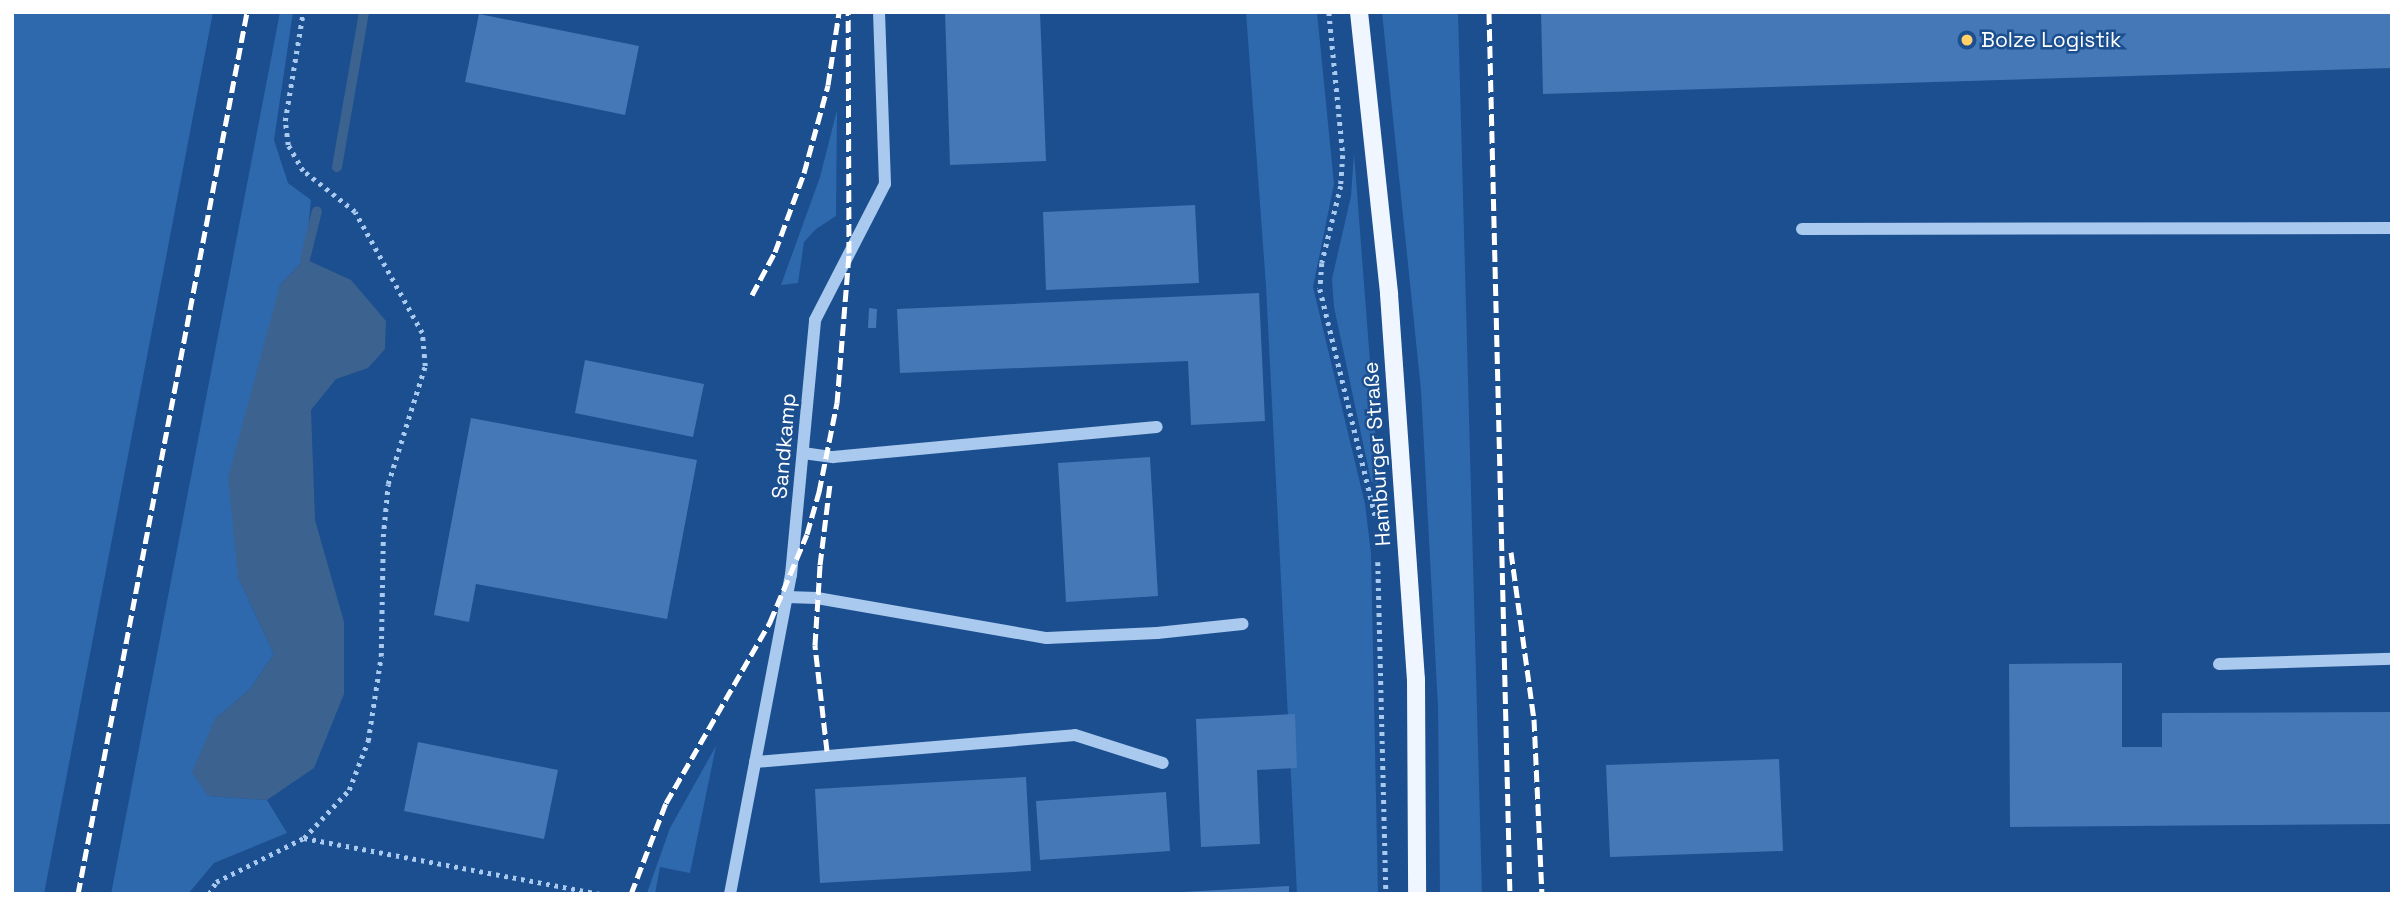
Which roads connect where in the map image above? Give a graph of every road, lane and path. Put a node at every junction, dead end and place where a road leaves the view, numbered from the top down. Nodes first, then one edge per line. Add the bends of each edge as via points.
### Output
1 (303, 12) edge
2 (879, 12) edge
3 (1329, 12) edge
4 (1359, 12) edge
5 (2392, 228) edge
6 (1802, 229) dead end
7 (1157, 427) dead end
8 (803, 453) junction
9 (1375, 522) dead end
10 (1378, 558) dead end
11 (787, 597) junction
12 (1242, 624) dead end
13 (2392, 659) edge
14 (2219, 664) dead end
15 (755, 762) junction
16 (1163, 763) dead end
17 (304, 838) junction
18 (209, 894) edge
19 (600, 894) edge
20 (730, 894) edge
21 (1387, 894) edge
22 (1417, 894) edge

1 - 17 path via 285,121 288,145 303,171 355,212 422,332 425,366 388,484 381,656 368,741 348,790
2 - 8 street, Sandkamp via 885,184 815,320
3 - 9 path via 1343,155 1320,289
4 - 22 main road, Hamburger Straße via 1388,294 1416,679
5 - 6 street
7 - 8 street via 833,457
8 - 11 street, Sandkamp
10 - 21 path
11 - 12 street via 817,598 1047,638
11 - 15 street, Sandkamp
13 - 14 street
15 - 16 street via 1075,735
15 - 20 street, Sandkamp
17 - 18 path via 216,883
17 - 19 path

